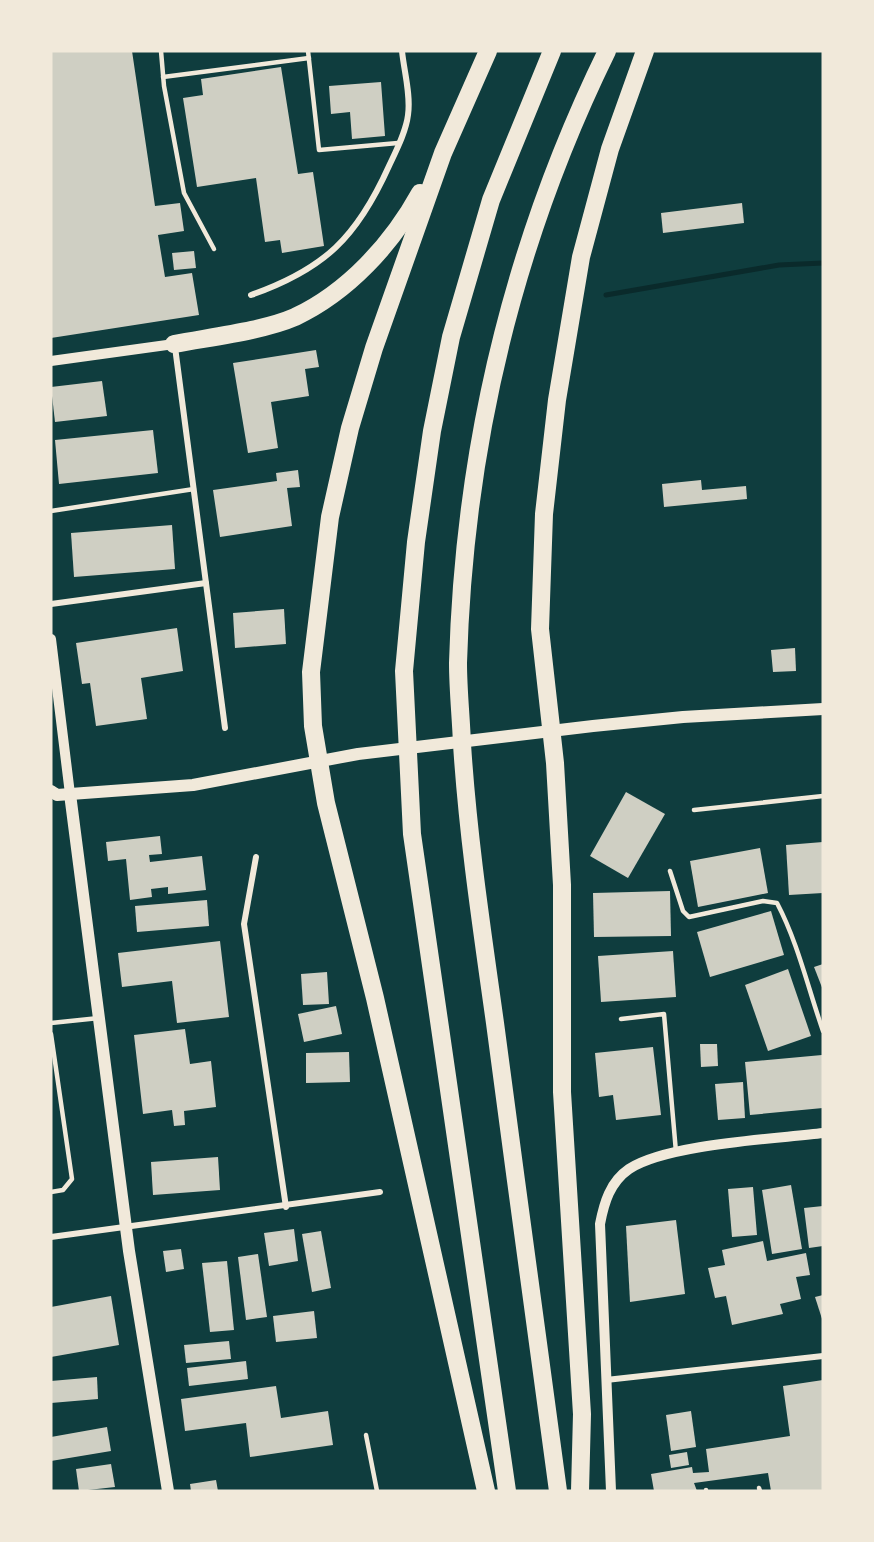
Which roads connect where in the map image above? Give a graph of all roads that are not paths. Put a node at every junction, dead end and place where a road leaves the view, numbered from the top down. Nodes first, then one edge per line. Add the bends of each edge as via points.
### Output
1 (161, 51) edge
2 (308, 51) edge
3 (402, 51) edge
4 (488, 51) edge
5 (552, 51) edge
6 (607, 51) edge
7 (645, 51) edge
8 (309, 58) junction
9 (163, 77) junction
10 (399, 142) junction
11 (443, 153) junction
12 (214, 249) dead end
13 (251, 295) dead end
14 (174, 344) junction
15 (51, 361) edge
16 (194, 489) junction
17 (51, 511) edge
18 (206, 584) junction
19 (51, 604) edge
20 (51, 639) edge
21 (823, 709) edge
22 (225, 728) dead end
23 (552, 731) junction
24 (319, 761) junction
25 (57, 795) edge
26 (823, 796) edge
27 (694, 810) dead end
28 (256, 856) dead end
29 (670, 871) dead end
30 (99, 1018) junction
31 (621, 1019) dead end
32 (51, 1023) edge
33 (823, 1031) edge
34 (51, 1034) edge
35 (823, 1133) edge
36 (676, 1152) junction
37 (51, 1191) edge
38 (380, 1192) dead end
39 (286, 1207) junction
40 (126, 1228) junction
41 (51, 1237) edge
42 (823, 1356) edge
43 (606, 1380) junction
44 (366, 1435) dead end
45 (168, 1491) edge
46 (377, 1491) edge
47 (486, 1491) edge
48 (507, 1491) edge
49 (558, 1491) edge
50 (580, 1491) edge
51 (611, 1491) edge

1 - 9 lane
2 - 8 lane
3 - 10 street via 408,114
4 - 11 highway
5 - 48 highway via 491,200 451,337 416,542 404,671 412,834
6 - 49 highway via 556,161 496,356 466,537 458,666 467,826
7 - 23 highway via 609,149 580,257 557,400 544,514 540,629
8 - 9 lane
8 - 10 lane via 319,150
9 - 12 lane via 184,193
10 - 13 street via 373,203 344,240 300,275
11 - 14 highway via 394,234 367,264 328,297 294,317
11 - 24 highway via 374,348 350,428 330,517 311,672
14 - 15 street
14 - 16 street
16 - 17 lane
16 - 18 street
18 - 19 street
18 - 22 street
20 - 25 street
21 - 23 main road via 683,717
23 - 24 main road
23 - 50 highway via 562,885 562,1092 582,1414
24 - 25 main road via 193,785
24 - 47 highway
25 - 30 main road
26 - 27 lane
28 - 39 street via 244,924
29 - 33 lane via 683,911 689,917 763,901 777,903 791,930
30 - 32 lane
30 - 40 main road
31 - 36 lane via 664,1014
34 - 37 lane via 72,1179 63,1190
35 - 36 street
36 - 43 street via 628,1170 606,1195 600,1224
38 - 39 street
39 - 40 street
40 - 41 street
40 - 45 main road
42 - 43 street
43 - 51 street
44 - 46 lane

